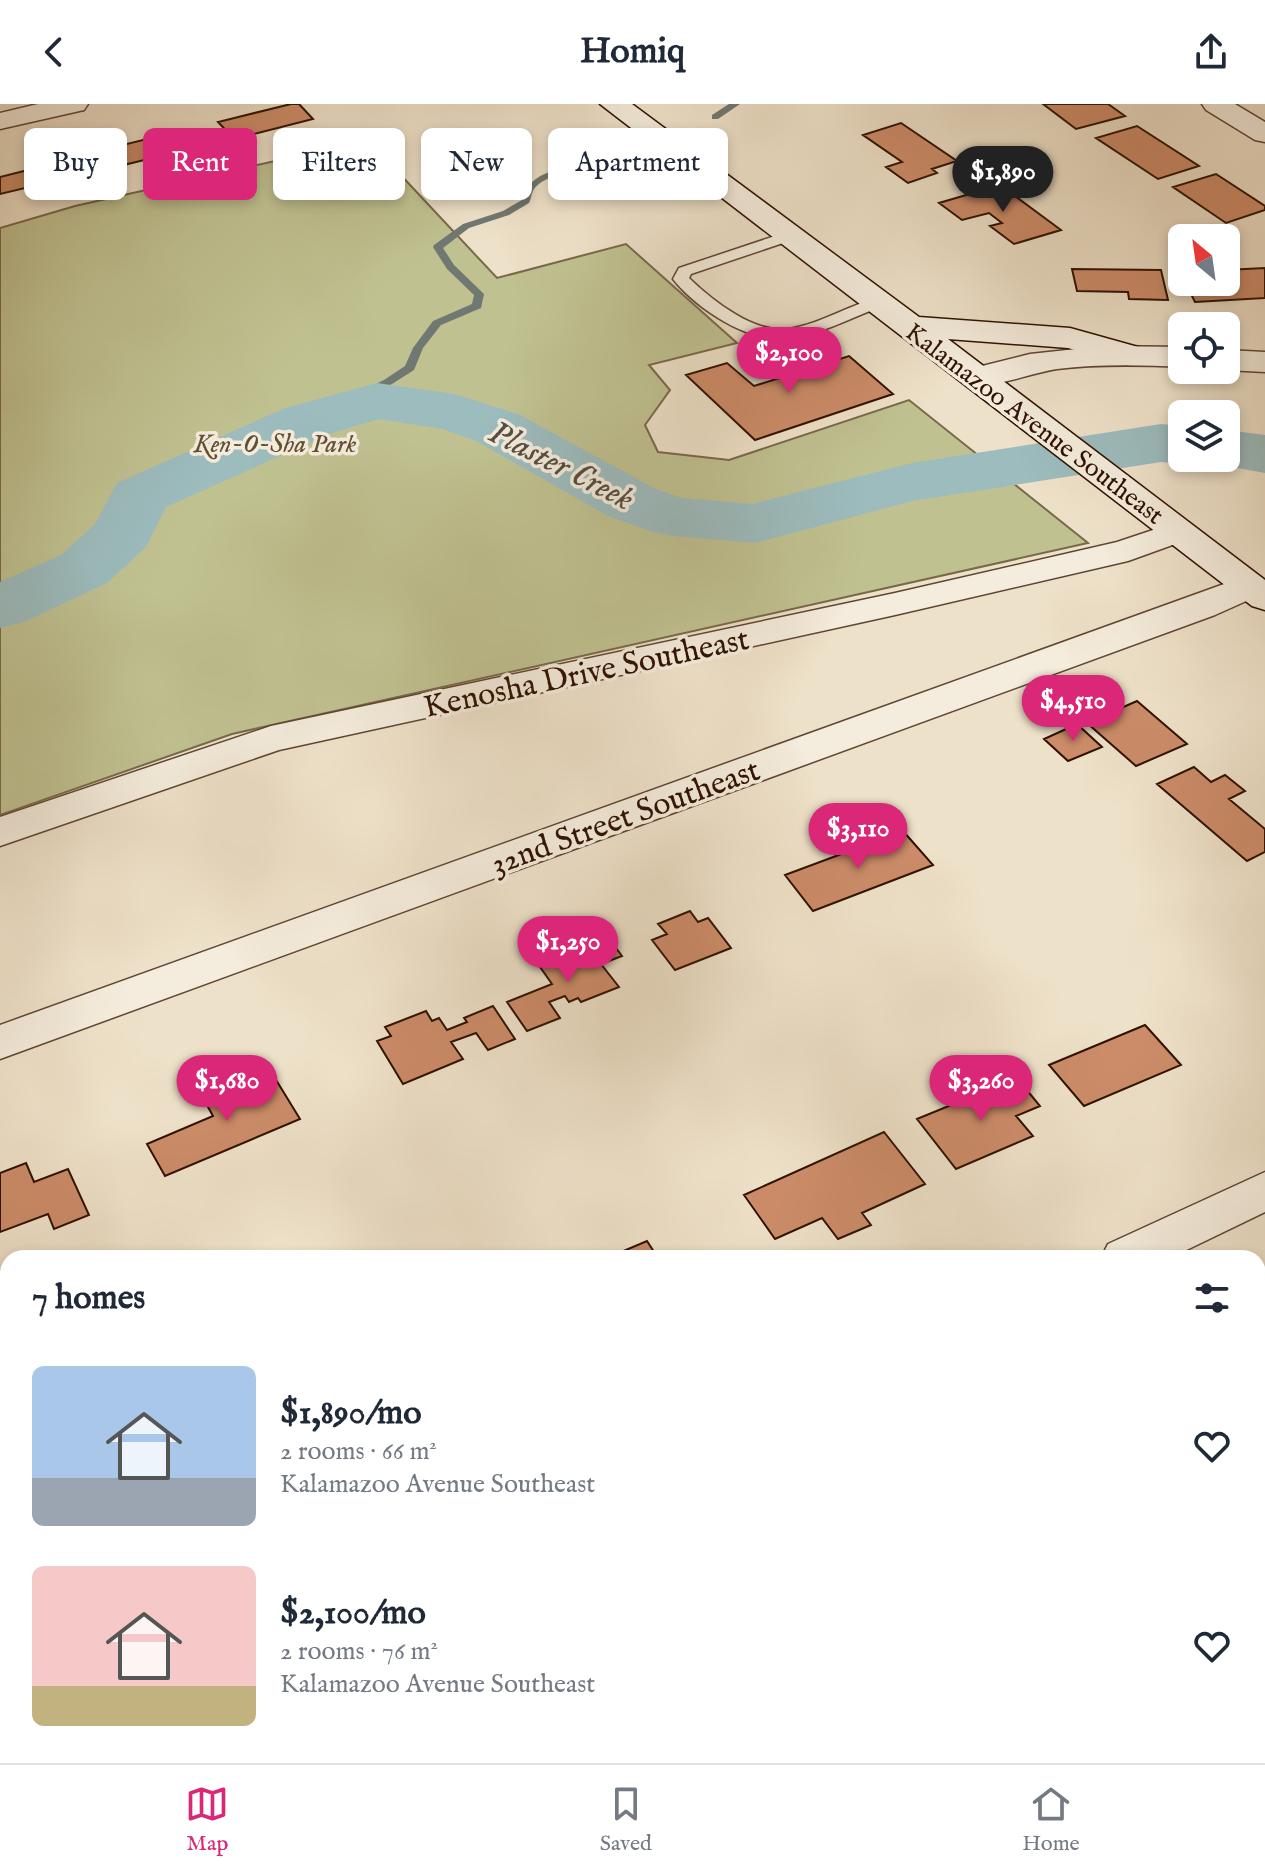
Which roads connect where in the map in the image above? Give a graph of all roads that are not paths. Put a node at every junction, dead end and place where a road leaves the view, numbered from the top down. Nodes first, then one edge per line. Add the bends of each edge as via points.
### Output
1 (74, 104) edge
2 (614, 104) edge
3 (1265, 106) edge
4 (1225, 110) edge
5 (0, 121) edge
6 (1265, 134) edge
7 (790, 236) junction
8 (877, 303) junction
9 (907, 326) junction
10 (1126, 354) junction
11 (1168, 356) edge
12 (1240, 361) edge
13 (1265, 362) edge
14 (978, 377) junction
15 (1177, 532) junction
16 (1257, 592) edge
17 (0, 832) edge
18 (0, 1042) edge
19 (1265, 1191) edge
20 (1142, 1250) edge

1 - 5 street
2 - 7 main road, Kalamazoo Avenue Southeast
3 - 4 street
4 - 6 street
7 - 8 main road, Kalamazoo Avenue Southeast
7 - 8 lane via 685,271 681,279 718,308 771,334 787,334
8 - 9 main road, Kalamazoo Avenue Southeast
9 - 10 main road via 1070,338
9 - 14 main road, Kalamazoo Avenue Southeast
10 - 11 main road
10 - 14 main road via 1025,362
12 - 13 main road
14 - 15 main road, Kalamazoo Avenue Southeast
15 - 16 main road, Kalamazoo Avenue Southeast
15 - 17 street, Kenosha Drive Southeast via 1128,550 895,604 271,739
16 - 18 street, 32nd Street Southeast via 1202,607
19 - 20 street

